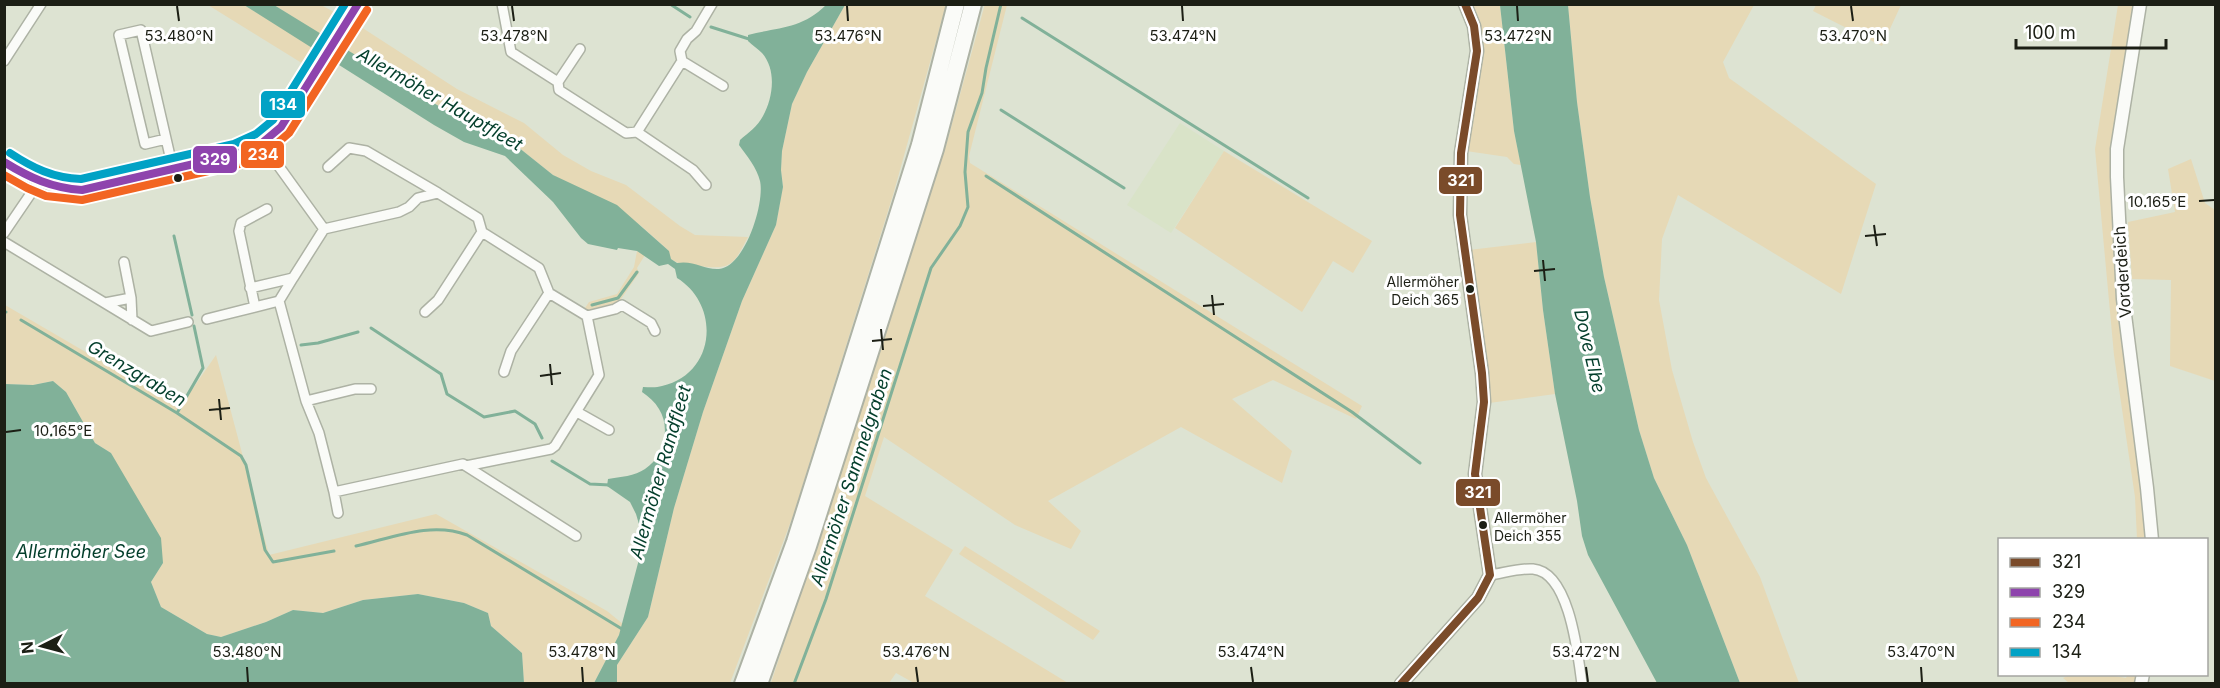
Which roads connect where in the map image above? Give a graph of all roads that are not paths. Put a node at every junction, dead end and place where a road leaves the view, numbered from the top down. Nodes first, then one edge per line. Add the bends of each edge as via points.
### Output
1 (40, 4) edge
2 (358, 4) edge
3 (502, 4) edge
4 (712, 4) edge
5 (956, 4) edge
6 (973, 4) edge
7 (1465, 4) edge
8 (2140, 4) edge
9 (580, 49) dead end
10 (4, 61) edge
11 (682, 61) junction
12 (558, 82) junction
13 (723, 87) dead end
14 (637, 132) junction
15 (166, 139) junction
16 (262, 143) junction
17 (4, 162) edge
18 (328, 167) dead end
19 (173, 169) junction
20 (38, 183) junction
21 (706, 185) dead end
22 (438, 193) junction
23 (267, 209) dead end
24 (324, 229) junction
25 (482, 232) junction
26 (4, 233) edge
27 (4, 242) edge
28 (124, 262) dead end
29 (293, 278) junction
30 (250, 288) junction
31 (549, 292) junction
32 (130, 298) junction
33 (279, 301) junction
34 (105, 303) junction
35 (255, 307) junction
36 (425, 312) dead end
37 (587, 316) junction
38 (207, 319) dead end
39 (132, 320) junction
40 (189, 322) dead end
41 (655, 331) dead end
42 (504, 372) dead end
43 (371, 389) dead end
44 (306, 401) junction
45 (577, 412) junction
46 (609, 430) dead end
47 (466, 466) junction
48 (334, 492) junction
49 (338, 513) dead end
50 (576, 536) dead end
51 (2152, 538) edge
52 (1490, 575) junction
53 (743, 684) edge
54 (759, 684) edge
55 (1401, 684) edge
56 (1582, 684) edge

1 - 10 street
2 - 16 street via 281,127
3 - 12 street via 511,51
4 - 11 street via 680,51
5 - 53 highway via 920,145 795,542
6 - 54 highway via 935,149
7 - 52 street via 1478,51 1461,153 1460,215 1482,373 1484,402 1475,474
8 - 51 street, Vorderdeich via 2117,149 2117,177 2123,299
9 - 12 street
11 - 13 street
11 - 14 street
12 - 14 street via 559,90 626,133
14 - 21 street via 693,170
15 - 15 street via 141,30 120,35 145,144
15 - 19 street
16 - 19 street
16 - 24 street
17 - 20 street
18 - 22 street via 350,147 366,151
19 - 20 street via 82,190 58,190
20 - 26 street
22 - 24 street via 418,198 399,212
22 - 25 street via 478,218
23 - 30 street via 241,223 239,231
24 - 29 street
25 - 31 street via 539,268
25 - 36 street via 438,300
27 - 34 street
28 - 32 street
29 - 30 street
29 - 33 street
30 - 35 street
31 - 37 street
31 - 42 street via 511,351
32 - 34 street
32 - 39 street
33 - 35 street
33 - 44 street
34 - 39 street
35 - 38 street
37 - 41 street via 622,305 651,323
37 - 45 street via 599,375
39 - 40 street via 151,331
43 - 44 street
44 - 48 street via 319,433
45 - 46 street
45 - 47 street via 551,449
47 - 48 street
47 - 50 street
48 - 49 street
52 - 55 street via 1478,598
52 - 56 street via 1534,569 1546,574 1573,622

